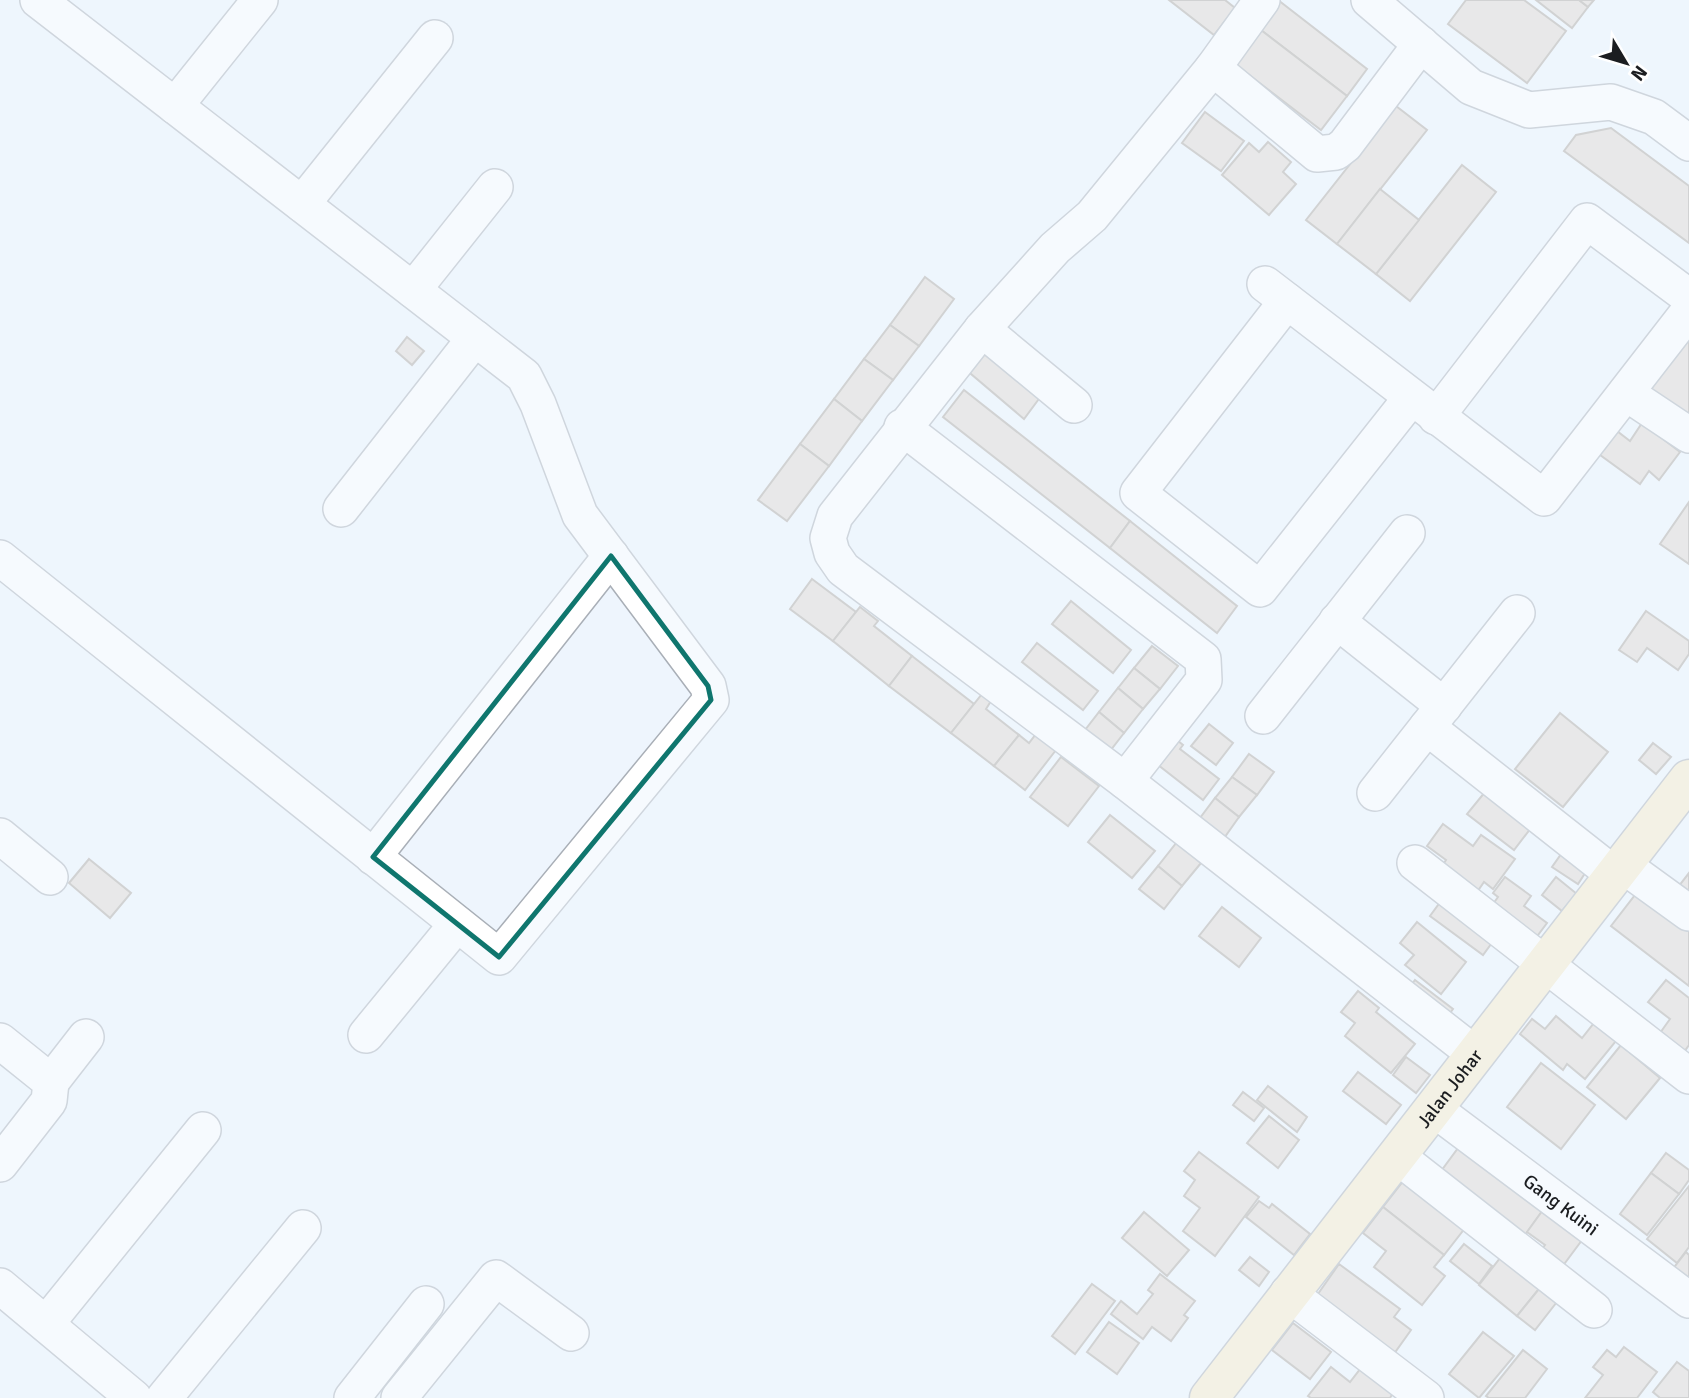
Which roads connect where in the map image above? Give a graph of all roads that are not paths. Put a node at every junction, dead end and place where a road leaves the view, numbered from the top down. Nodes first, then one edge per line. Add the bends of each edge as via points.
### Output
1 (38, 0) edge
2 (260, 0) edge
3 (1262, 0) edge
4 (1369, 0) edge
5 (78, 12) edge
6 (435, 38) dead end
7 (1421, 44) junction
8 (1213, 68) junction
9 (175, 106) junction
10 (1687, 137) edge
11 (495, 187) dead end
12 (302, 204) junction
13 (413, 290) junction
14 (1689, 297) edge
15 (1689, 311) edge
16 (982, 329) junction
17 (475, 338) junction
18 (1626, 393) junction
19 (1074, 405) dead end
20 (1424, 407) junction
21 (902, 427) junction
22 (1689, 435) edge
23 (341, 509) dead end
24 (1407, 533) dead end
25 (611, 556) junction
26 (0, 558) edge
27 (1517, 613) dead end
28 (1337, 621) junction
29 (1263, 716) dead end
30 (1436, 716) junction
31 (1689, 779) edge
32 (1125, 781) junction
33 (1375, 793) dead end
34 (0, 836) edge
35 (373, 857) junction
36 (1415, 863) dead end
37 (1620, 871) junction
38 (50, 877) dead end
39 (1689, 913) edge
40 (457, 924) junction
41 (1546, 966) junction
42 (366, 1035) dead end
43 (86, 1037) dead end
44 (0, 1041) edge
45 (1475, 1054) junction
46 (1689, 1076) edge
47 (51, 1083) junction
48 (1434, 1109) junction
49 (203, 1130) dead end
50 (1397, 1156) junction
51 (0, 1164) edge
52 (303, 1228) dead end
53 (0, 1286) edge
54 (1288, 1293) junction
55 (1689, 1300) edge
56 (426, 1304) dead end
57 (1594, 1310) dead end
58 (46, 1324) junction
59 (571, 1333) dead end
60 (363, 1394) edge
61 (134, 1398) edge
62 (164, 1398) edge
63 (400, 1398) edge
64 (1209, 1398) edge
65 (1426, 1398) edge

1 - 5 street
2 - 9 street
3 - 8 street
4 - 7 street
5 - 9 street
6 - 12 street
7 - 8 street via 1353,136 1328,153 1317,154
7 - 10 street via 1471,86 1529,110 1611,102 1654,117
8 - 16 street via 1092,216 1055,247
9 - 12 street
11 - 13 street
12 - 13 street
13 - 17 street
14 - 20 street via 1587,222
15 - 18 street
16 - 19 street
16 - 21 street
17 - 23 street
17 - 25 street via 524,376 580,515
18 - 20 street via 1544,498
18 - 22 street
20 - 20 street via 1260,589 1138,493 1276,293
21 - 32 street via 835,516 828,538 831,553 843,569
21 - 32 street via 1203,659 1204,680
24 - 28 street
25 - 35 street
25 - 40 street via 708,686 711,700 499,957
26 - 35 street
27 - 30 street
28 - 29 street
28 - 30 street
30 - 33 street
30 - 37 street
31 - 37 street, Jalan Johar
32 - 45 street
34 - 38 street
35 - 40 street
36 - 41 street
37 - 39 street
37 - 41 street, Jalan Johar
40 - 42 street
41 - 45 street, Jalan Johar
41 - 46 street
43 - 47 street
44 - 47 street
45 - 48 street, Jalan Johar
47 - 51 street via 49,1101
48 - 50 street, Jalan Johar
48 - 55 street, Gang Kuini
49 - 58 street
50 - 54 street, Jalan Johar
50 - 57 street
52 - 62 street
53 - 58 street
54 - 64 street, Jalan Johar
54 - 65 street
56 - 60 street
58 - 61 street
59 - 63 street via 496,1278

